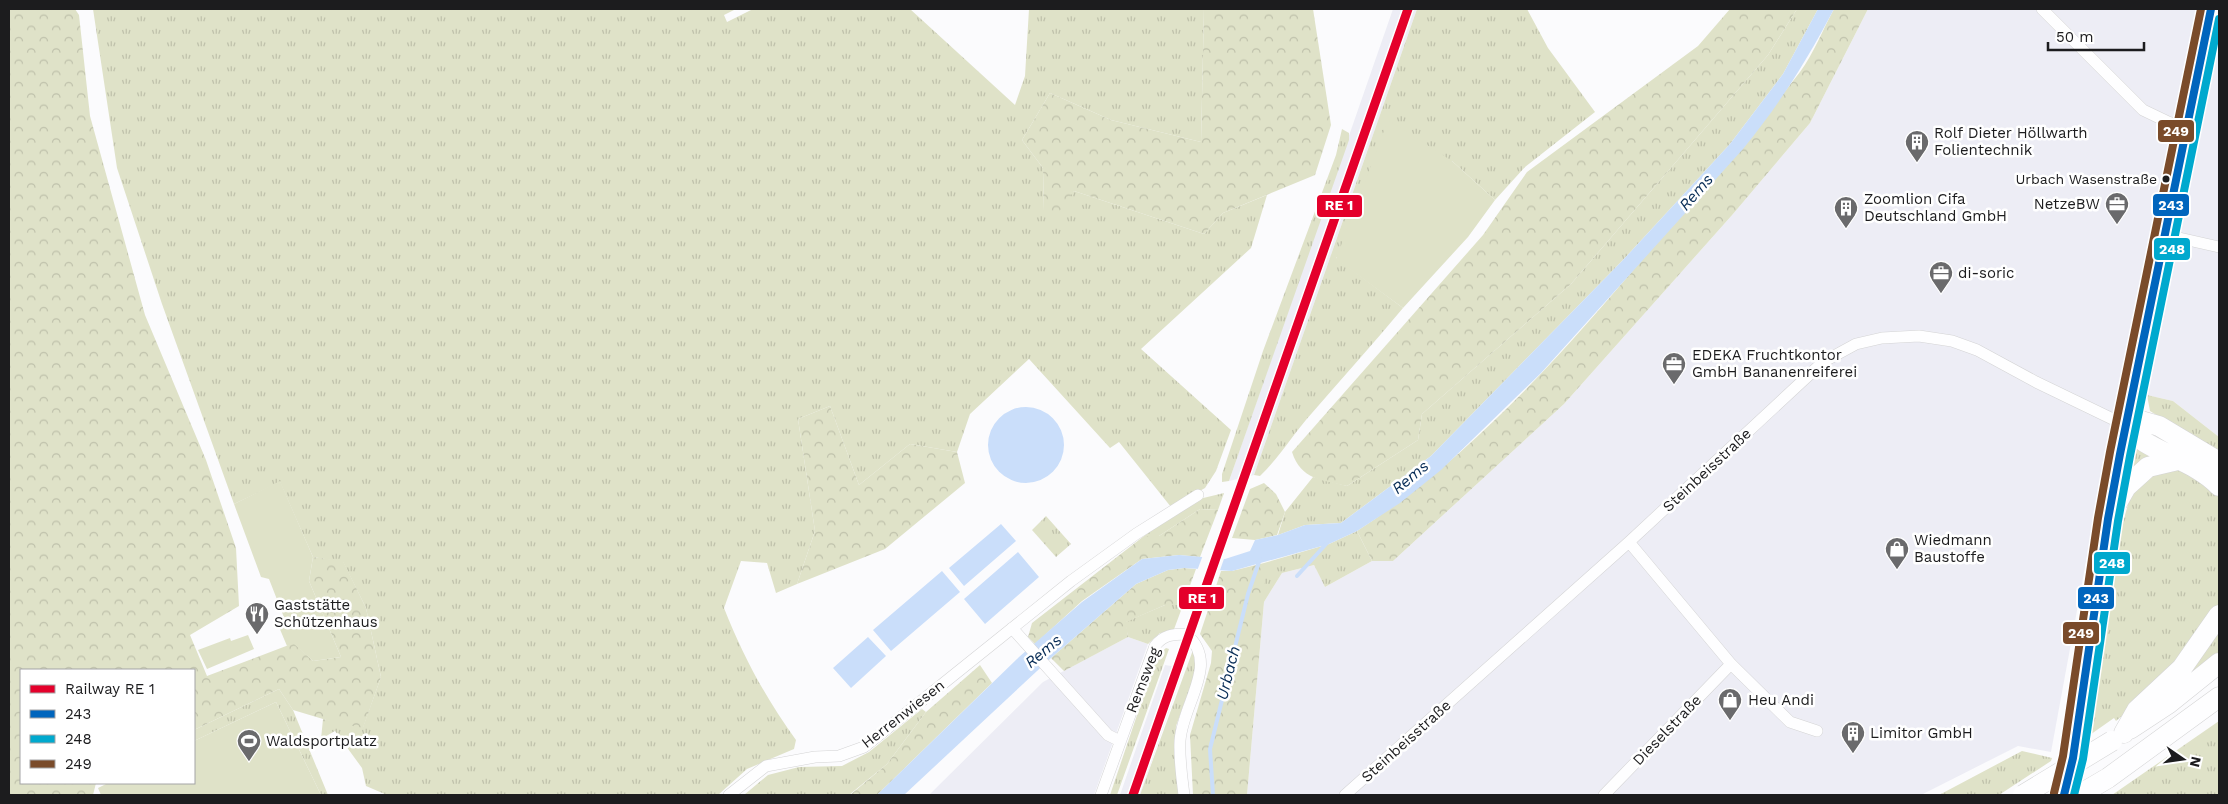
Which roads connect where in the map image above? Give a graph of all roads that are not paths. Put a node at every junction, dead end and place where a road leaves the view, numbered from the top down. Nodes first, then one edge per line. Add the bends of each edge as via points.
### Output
1 (2042, 9) edge
2 (2211, 9) edge
3 (2187, 128) junction
4 (2166, 235) junction
5 (2219, 246) edge
6 (2125, 425) junction
7 (2182, 459) junction
8 (2219, 462) edge
9 (2219, 486) edge
10 (1198, 495) dead end
11 (2108, 520) junction
12 (1630, 542) junction
13 (2219, 615) edge
14 (1012, 628) junction
15 (2219, 663) edge
16 (1731, 664) junction
17 (2217, 700) edge
18 (1817, 731) dead end
19 (2118, 737) junction
20 (1120, 741) junction
21 (728, 795) edge
22 (1101, 795) edge
23 (1184, 795) edge
24 (1346, 795) edge
25 (1604, 795) edge
26 (2024, 795) edge
27 (2064, 795) edge
28 (2079, 795) edge

1 - 3 street via 2143,110
2 - 3 street
3 - 4 street
4 - 5 street
4 - 6 street
6 - 7 highway via 2134,436
6 - 8 highway via 2138,420 2158,426
6 - 11 street
6 - 12 street, Steinbeisstraße via 1977,350 1952,341 1920,336 1882,338 1856,344 1823,362
7 - 9 highway via 2207,473
7 - 11 highway via 2148,467 2126,487
10 - 14 street, Herrenwiesen via 1129,539
11 - 27 street via 2073,758
12 - 16 street
12 - 24 street, Steinbeisstraße
13 - 19 highway via 2182,668 2137,710
14 - 20 street via 1108,735
14 - 21 street, Herrenwiesen via 864,747 839,756 766,766
15 - 19 highway via 2168,704
16 - 18 street via 1790,722
16 - 25 street, Dieselstraße
17 - 28 highway
19 - 26 highway, bridge
20 - 22 street, Remsweg
20 - 23 street, Remsweg via 1155,646 1160,639 1186,634 1197,646 1202,666 1180,740

